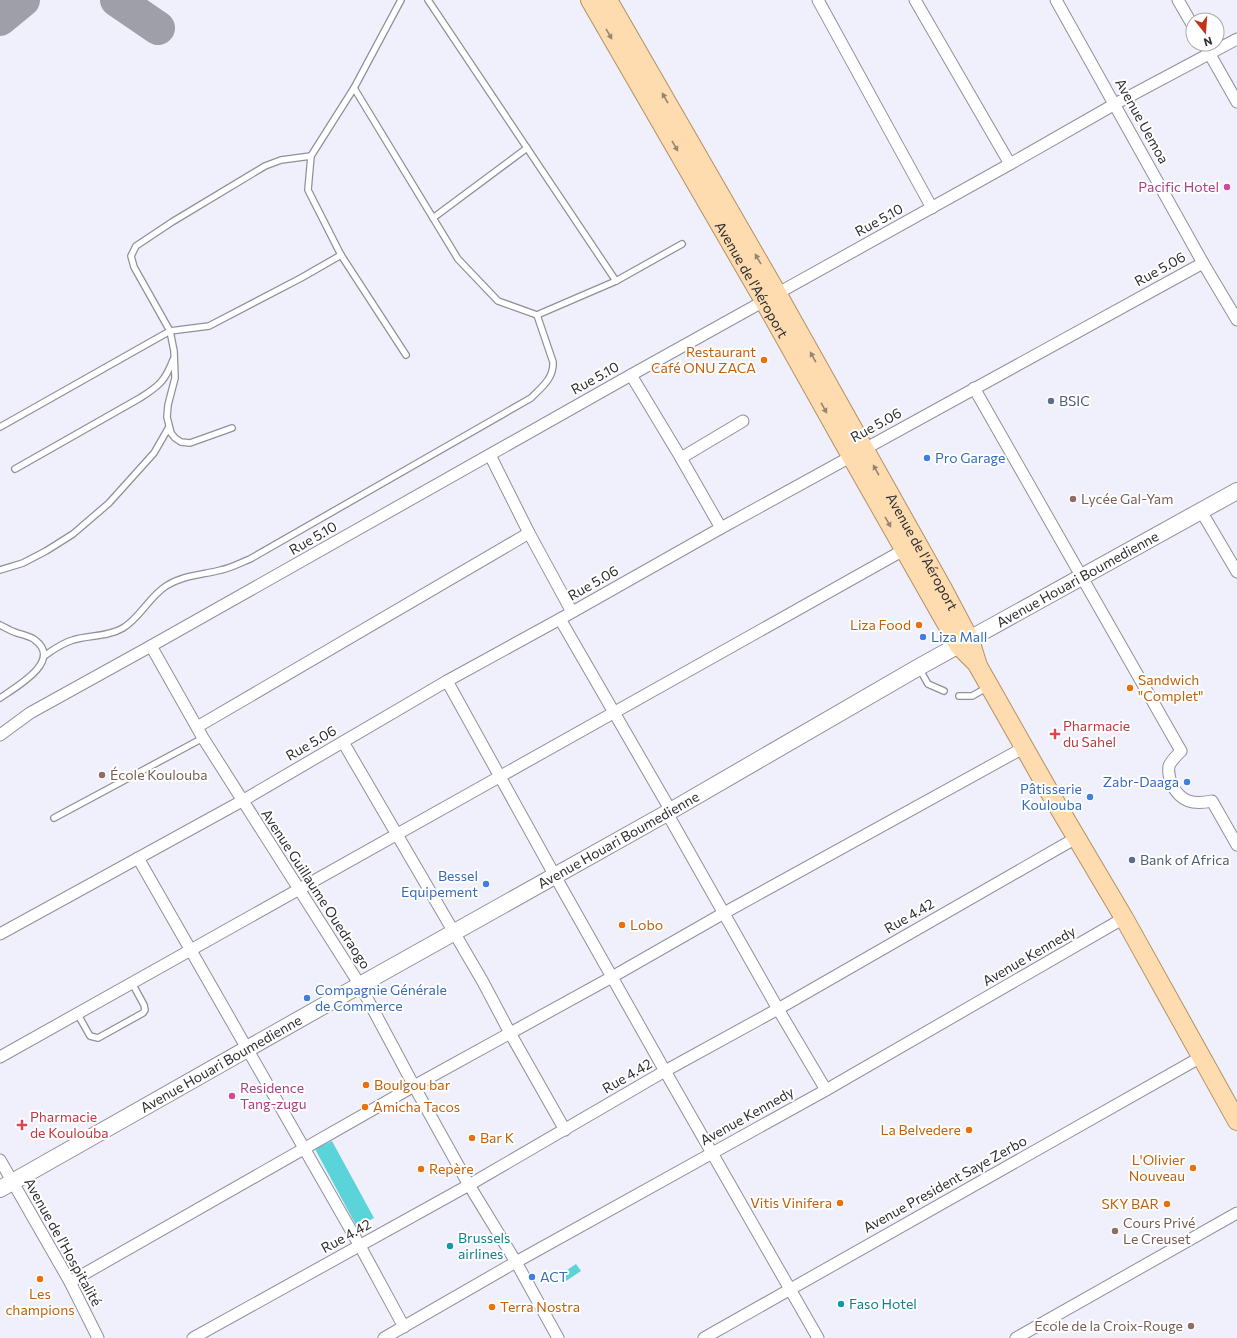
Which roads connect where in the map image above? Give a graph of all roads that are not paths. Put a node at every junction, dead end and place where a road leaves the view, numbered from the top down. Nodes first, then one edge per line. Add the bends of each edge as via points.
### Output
1 (401, 0) edge
2 (428, 0) edge
3 (590, 0) edge
4 (608, 0) edge
5 (818, 0) edge
6 (915, 0) edge
7 (1056, 0) edge
8 (1178, 0) edge
9 (1185, 12) edge
10 (1237, 39) edge
11 (1210, 54) junction
12 (354, 88) junction
13 (1237, 102) edge
14 (1115, 104) junction
15 (527, 148) junction
16 (311, 156) junction
17 (1010, 164) junction
18 (932, 208) junction
19 (432, 218) junction
20 (682, 244) dead end
21 (341, 255) junction
22 (1203, 263) junction
23 (616, 281) junction
24 (771, 297) junction
25 (537, 315) junction
26 (1237, 320) edge
27 (170, 331) junction
28 (406, 355) dead end
29 (174, 358) junction
30 (631, 375) junction
31 (974, 388) junction
32 (743, 421) dead end
33 (0, 426) edge
34 (169, 427) junction
35 (232, 428) dead end
36 (858, 452) junction
37 (490, 455) junction
38 (681, 458) junction
39 (15, 469) dead end
40 (1237, 491) edge
41 (1201, 511) junction
42 (721, 528) junction
43 (529, 533) junction
44 (910, 546) junction
45 (0, 570) edge
46 (1237, 572) edge
47 (1082, 577) junction
48 (572, 612) junction
49 (560, 619) junction
50 (0, 625) edge
51 (965, 643) junction
52 (151, 646) junction
53 (44, 656) junction
54 (919, 667) junction
55 (447, 681) junction
56 (990, 686) junction
57 (944, 691) dead end
58 (959, 696) dead end
59 (0, 698) edge
60 (614, 712) junction
61 (197, 727) junction
62 (0, 735) edge
63 (203, 738) junction
64 (343, 742) junction
65 (1024, 747) junction
66 (500, 777) junction
67 (242, 801) junction
68 (669, 812) junction
69 (54, 818) dead end
70 (397, 834) junction
71 (1076, 838) junction
72 (1237, 845) edge
73 (138, 858) junction
74 (555, 876) junction
75 (299, 890) junction
76 (724, 913) junction
77 (1124, 918) junction
78 (454, 933) junction
79 (0, 934) edge
80 (190, 950) junction
81 (612, 977) junction
82 (132, 982) junction
83 (360, 985) junction
84 (778, 1009) junction
85 (77, 1013) junction
86 (510, 1033) junction
87 (247, 1049) junction
88 (0, 1057) edge
89 (1201, 1058) junction
90 (665, 1071) junction
91 (414, 1086) junction
92 (826, 1090) junction
93 (1237, 1121) edge
94 (565, 1130) junction
95 (304, 1149) junction
96 (712, 1153) junction
97 (0, 1160) edge
98 (469, 1185) junction
99 (6, 1186) edge
100 (1237, 1213) edge
101 (360, 1246) junction
102 (516, 1262) junction
103 (70, 1282) junction
104 (790, 1289) junction
105 (404, 1327) junction
106 (98, 1338) edge
107 (193, 1338) edge
108 (384, 1338) edge
109 (558, 1338) edge
110 (704, 1338) edge
111 (818, 1338) edge
112 (1016, 1338) edge

1 - 12 lane
2 - 15 lane
3 -> 24 main road, Avenue de l'Aéroport
24 -> 4 main road, Avenue de l'Aéroport
5 - 18 street
6 - 17 street
7 - 14 street, Avenue Uemoa
8 - 9 street
10 - 11 street, Rue 5.10
11 - 13 street
11 - 14 street, Rue 5.10
12 - 16 lane
12 - 19 lane
14 - 17 street, Rue 5.10
14 - 22 street, Avenue Uemoa
15 - 19 lane
15 - 23 lane
16 - 21 lane via 308,190
16 - 27 lane via 281,160 265,166 136,246 131,256 134,267
17 - 18 street, Rue 5.10
18 - 24 street, Rue 5.10
19 - 25 lane via 458,259 498,301
20 - 23 lane
21 - 27 lane via 209,326
21 - 28 lane
22 - 26 street, Avenue Uemoa
22 - 31 street, Rue 5.06
23 - 25 lane
24 - 30 street, Rue 5.10
24 - 36 main road, Avenue de l'Aéroport
25 - 53 lane via 553,369 545,384 531,398 250,559 222,570 177,580 165,587 123,628 62,644
27 - 29 lane
27 - 33 lane
29 - 34 lane via 175,378 167,417
29 - 39 lane via 168,374 158,387
30 - 37 street, Rue 5.10
30 - 38 street
31 - 36 street, Rue 5.06
31 - 47 street
32 - 38 street
34 - 35 lane via 171,433 181,442 190,442
34 - 45 lane via 154,453 110,503 73,534 46,551 23,563
36 - 42 street, Rue 5.06
36 - 44 main road, Avenue de l'Aéroport
37 - 43 street
37 - 52 street, Rue 5.10
38 - 42 street
40 - 41 main road, Avenue Houari Boumedienne
41 - 46 street
41 - 47 main road, Avenue Houari Boumedienne
42 - 48 street, Rue 5.06
43 - 48 street
43 - 61 street
44 - 51 main road, Avenue de l'Aéroport
44 - 60 street
47 - 51 main road, Avenue Houari Boumedienne
47 - 72 street via 1181,751 1169,766 1170,779 1176,793 1183,799 1201,804 1212,801
48 - 49 street, Rue 5.06
49 - 55 street, Rue 5.06
49 - 60 street
50 - 53 lane via 34,638 41,646
51 - 54 main road, Avenue Houari Boumedienne
51 - 56 main road, Avenue de l'Aéroport
52 - 61 street, Avenue Guillaume Ouedraogo
52 - 62 street, Rue 5.10 via 30,713
53 - 59 lane via 40,666 27,680
54 - 57 lane via 928,684
54 - 68 main road, Avenue Houari Boumedienne
55 - 64 street, Rue 5.06
55 - 66 street
56 - 58 lane via 972,696
56 - 65 main road, Avenue de l'Aéroport
60 - 66 street
60 - 68 street
61 - 63 street, Avenue Guillaume Ouedraogo
63 - 67 street, Avenue Guillaume Ouedraogo
63 - 69 lane
64 - 67 street, Rue 5.06
64 - 70 street
65 - 71 main road, Avenue de l'Aéroport
65 - 76 street
66 - 70 street
66 - 74 street
67 - 73 street, Rue 5.06
67 - 75 street, Avenue Guillaume Ouedraogo
68 - 74 main road, Avenue Houari Boumedienne
68 - 76 street
70 - 75 street
70 - 78 street
71 - 77 main road, Avenue de l'Aéroport
71 - 84 street, Rue 4.42
73 - 79 street, Rue 5.06
73 - 80 street
74 - 78 main road, Avenue Houari Boumedienne
74 - 81 street
75 - 80 street
75 - 83 street, Avenue Guillaume Ouedraogo
76 - 81 street
76 - 84 street
77 - 89 main road, Avenue de l'Aéroport
77 - 92 street, Avenue Kennedy
78 - 83 main road, Avenue Houari Boumedienne
78 - 86 street
80 - 82 street
80 - 87 street
81 - 86 street
81 - 90 street
82 - 85 street
82 - 85 lane via 144,1006 143,1013 98,1038 90,1036
83 - 87 main road, Avenue Houari Boumedienne
83 - 91 street, Avenue Guillaume Ouedraogo
84 - 90 street, Rue 4.42
84 - 92 street
85 - 88 street
86 - 91 street
86 - 94 street
87 - 95 street
87 - 99 main road, Avenue Houari Boumedienne
89 - 93 main road, Avenue de l'Aéroport
89 - 104 street, Avenue President Saye Zerbo
90 - 94 street, Rue 4.42
90 - 96 street
91 - 95 street
91 - 98 street, Avenue Guillaume Ouedraogo
92 - 96 street, Avenue Kennedy
94 - 98 street, Rue 4.42
95 - 101 street
95 - 103 street
96 - 102 street, Avenue Kennedy
96 - 104 street
97 - 99 street, Avenue de l'Hospitalité
98 - 101 street, Rue 4.42
98 - 102 street, Avenue Guillaume Ouedraogo
99 - 103 street, Avenue de l'Hospitalité
100 - 112 street
101 - 105 street
101 - 107 street, Rue 4.42
102 - 105 street, Avenue Kennedy
102 - 109 street, Avenue Guillaume Ouedraogo
103 - 106 street, Avenue de l'Hospitalité
104 - 110 street, Avenue President Saye Zerbo
104 - 111 street
105 - 108 street, Avenue Kennedy

